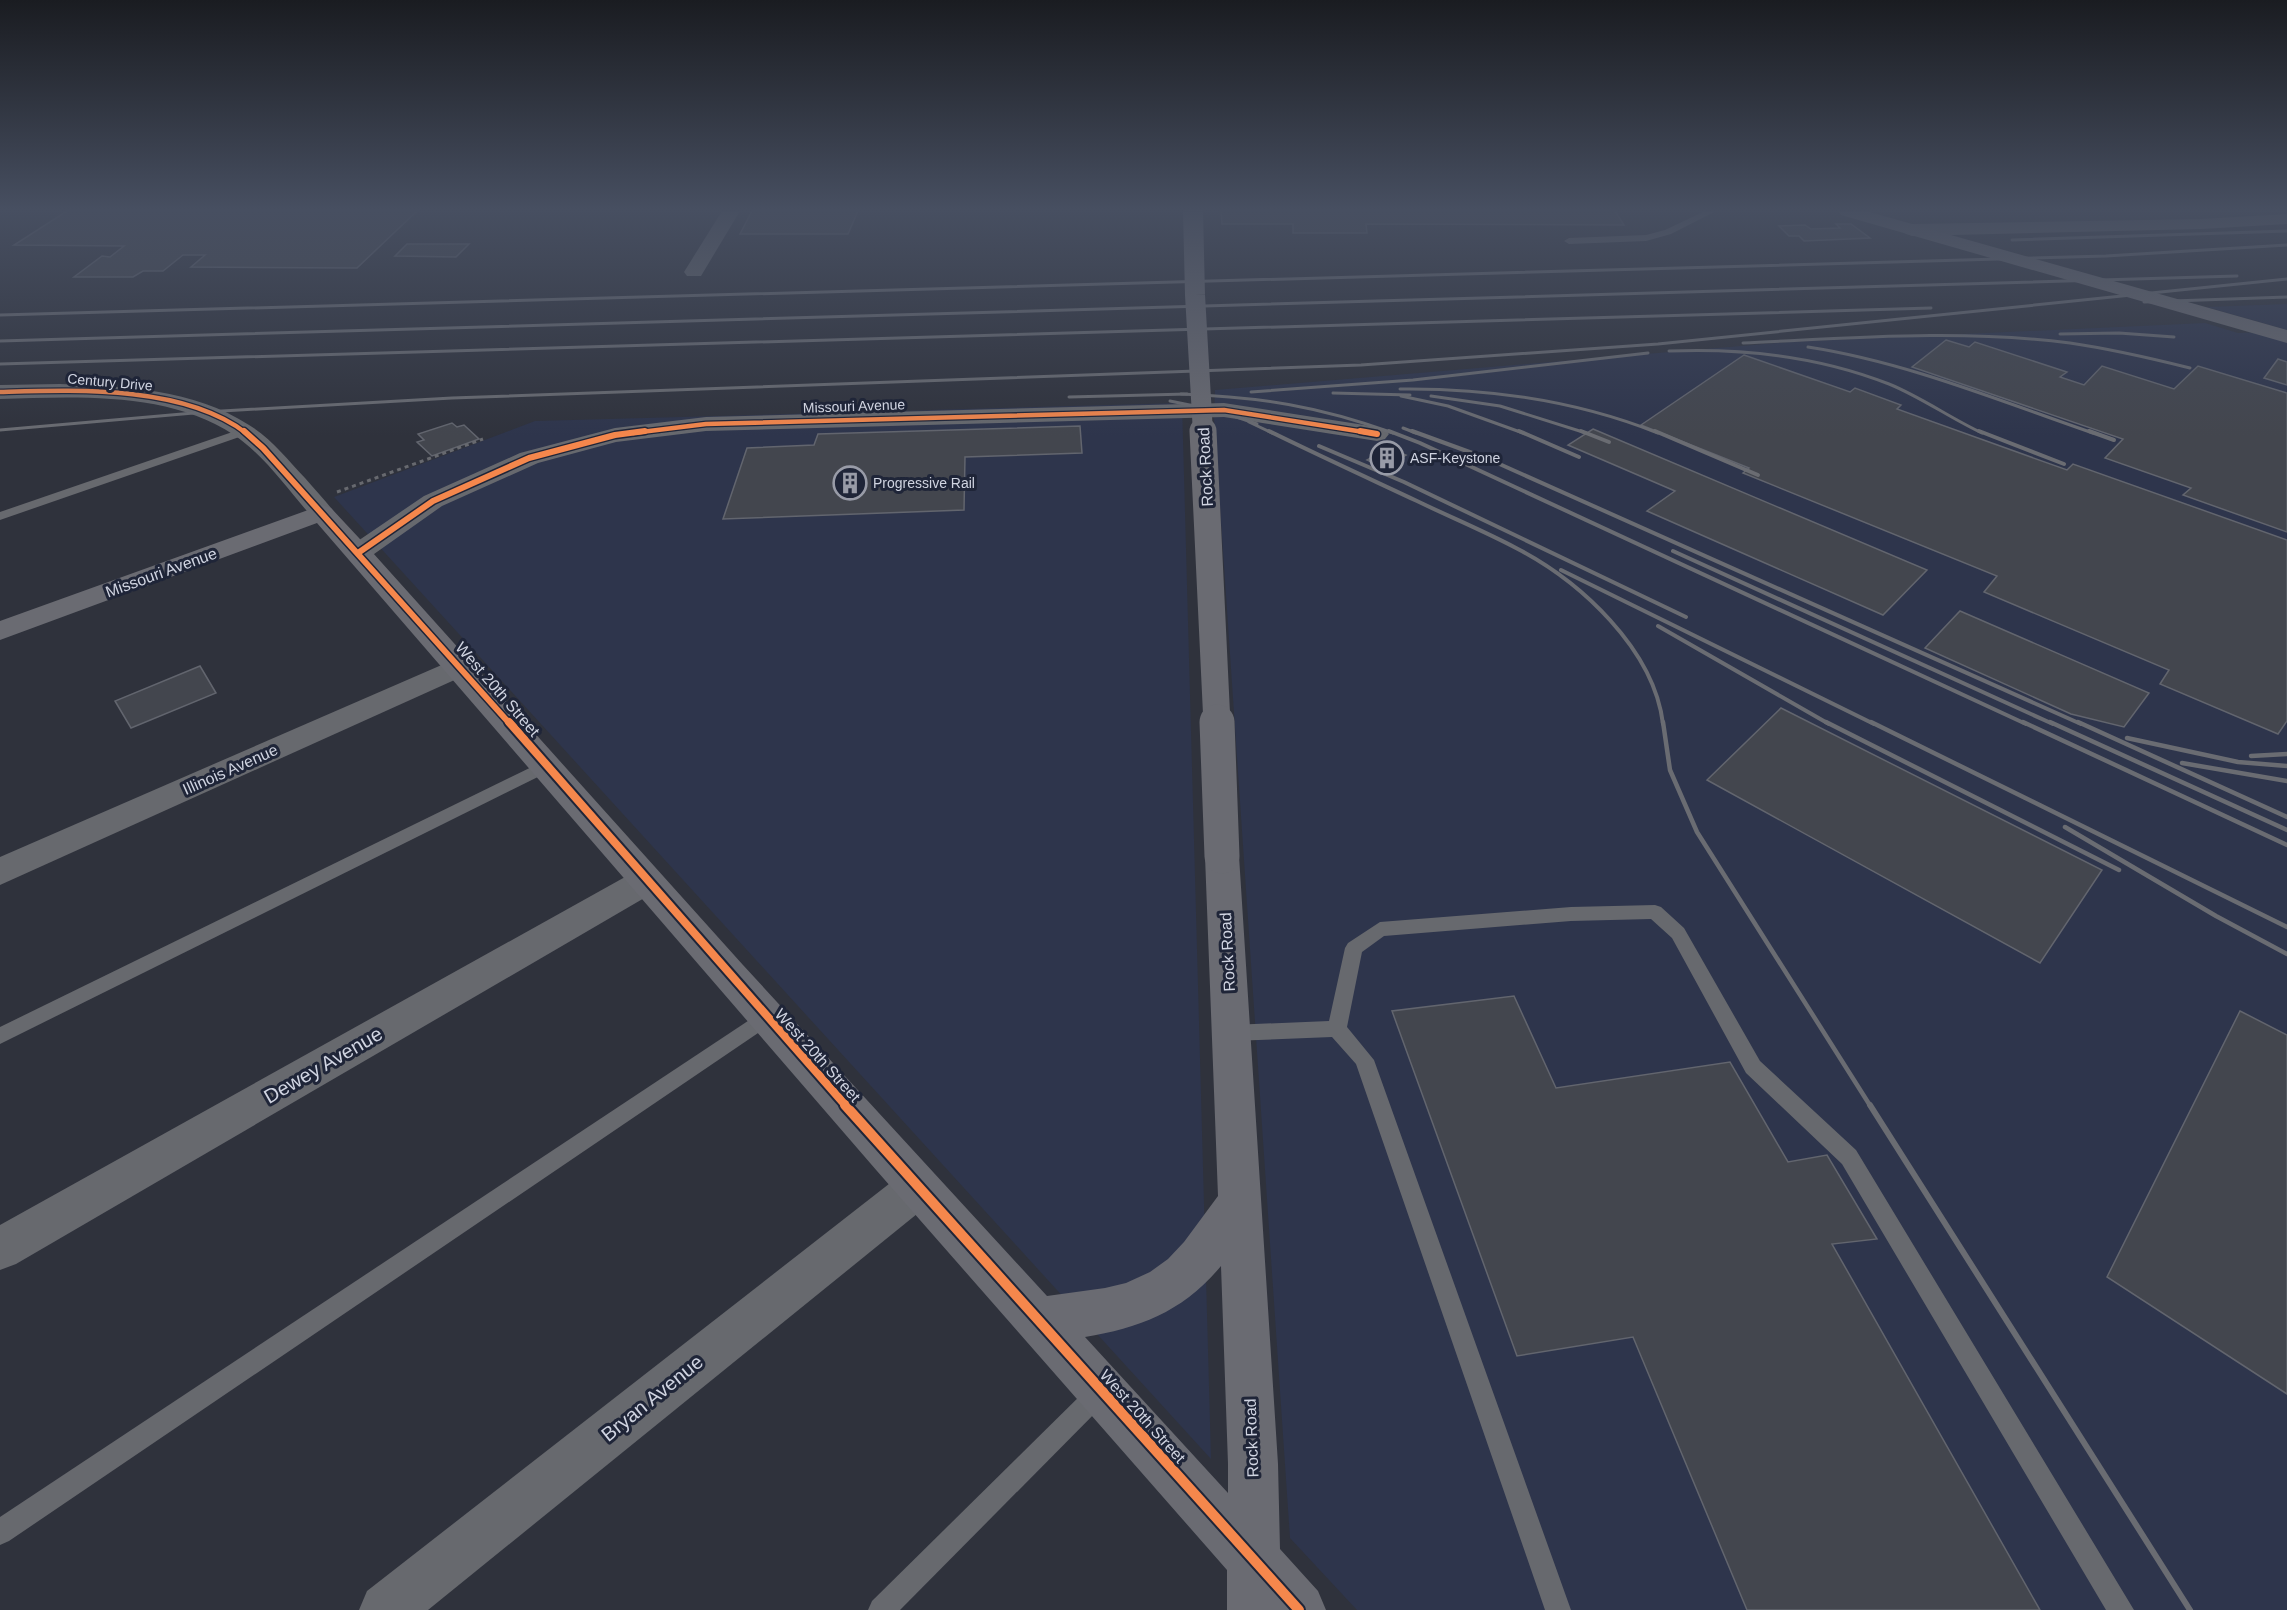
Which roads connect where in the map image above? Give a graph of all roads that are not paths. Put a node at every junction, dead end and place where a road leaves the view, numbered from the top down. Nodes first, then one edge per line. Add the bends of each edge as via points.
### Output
1 (1195, 286) edge
2 (2109, 286) edge
3 (2287, 337) edge
4 (0, 392) edge
5 (244, 432) junction
6 (1377, 434) dead end
7 (316, 507) junction
8 (0, 516) edge
9 (358, 553) junction
10 (0, 631) edge
11 (460, 666) junction
12 (546, 766) junction
13 (0, 872) edge
14 (646, 881) junction
15 (766, 1017) junction
16 (1337, 1029) junction
17 (1231, 1033) junction
18 (0, 1036) edge
19 (918, 1187) junction
20 (1240, 1200) junction
21 (0, 1249) edge
22 (1038, 1320) junction
23 (1101, 1390) junction
24 (0, 1532) edge
25 (1253, 1559) junction
26 (386, 1610) edge
27 (881, 1610) edge
28 (1254, 1610) edge
29 (1299, 1610) edge
30 (1557, 1610) edge
31 (2121, 1610) edge

1 - 17 street, Rock Road, bridge via 1212,578
2 - 3 street
4 - 5 street, Century Drive via 132,395 205,412
5 - 7 street, Century Drive
5 - 8 lane
6 - 9 street, Missouri Avenue via 1224,410 706,424 615,435 529,458 432,501
7 - 9 street, West 20th Street
7 - 10 street, Missouri Avenue
9 - 11 street, West 20th Street
11 - 12 street, West 20th Street
11 - 13 street, Illinois Avenue
12 - 14 street, West 20th Street
12 - 18 lane
14 - 15 street, West 20th Street
14 - 21 street, Dewey Avenue
15 - 19 street, West 20th Street
15 - 24 lane
16 - 17 lane
16 - 30 lane via 1364,1060
16 - 31 lane via 1354,948 1380,929 1571,914 1654,912 1678,933 1753,1067 1849,1157
17 - 20 street, Rock Road
19 - 22 street, West 20th Street
19 - 26 street, Bryan Avenue
20 - 22 street via 1199,1259 1162,1292 1113,1311
20 - 25 street, Rock Road via 1253,1464
22 - 23 street, West 20th Street
23 - 25 street, West 20th Street
23 - 27 lane
25 - 28 street, Rock Road
25 - 29 street, West 20th Street

